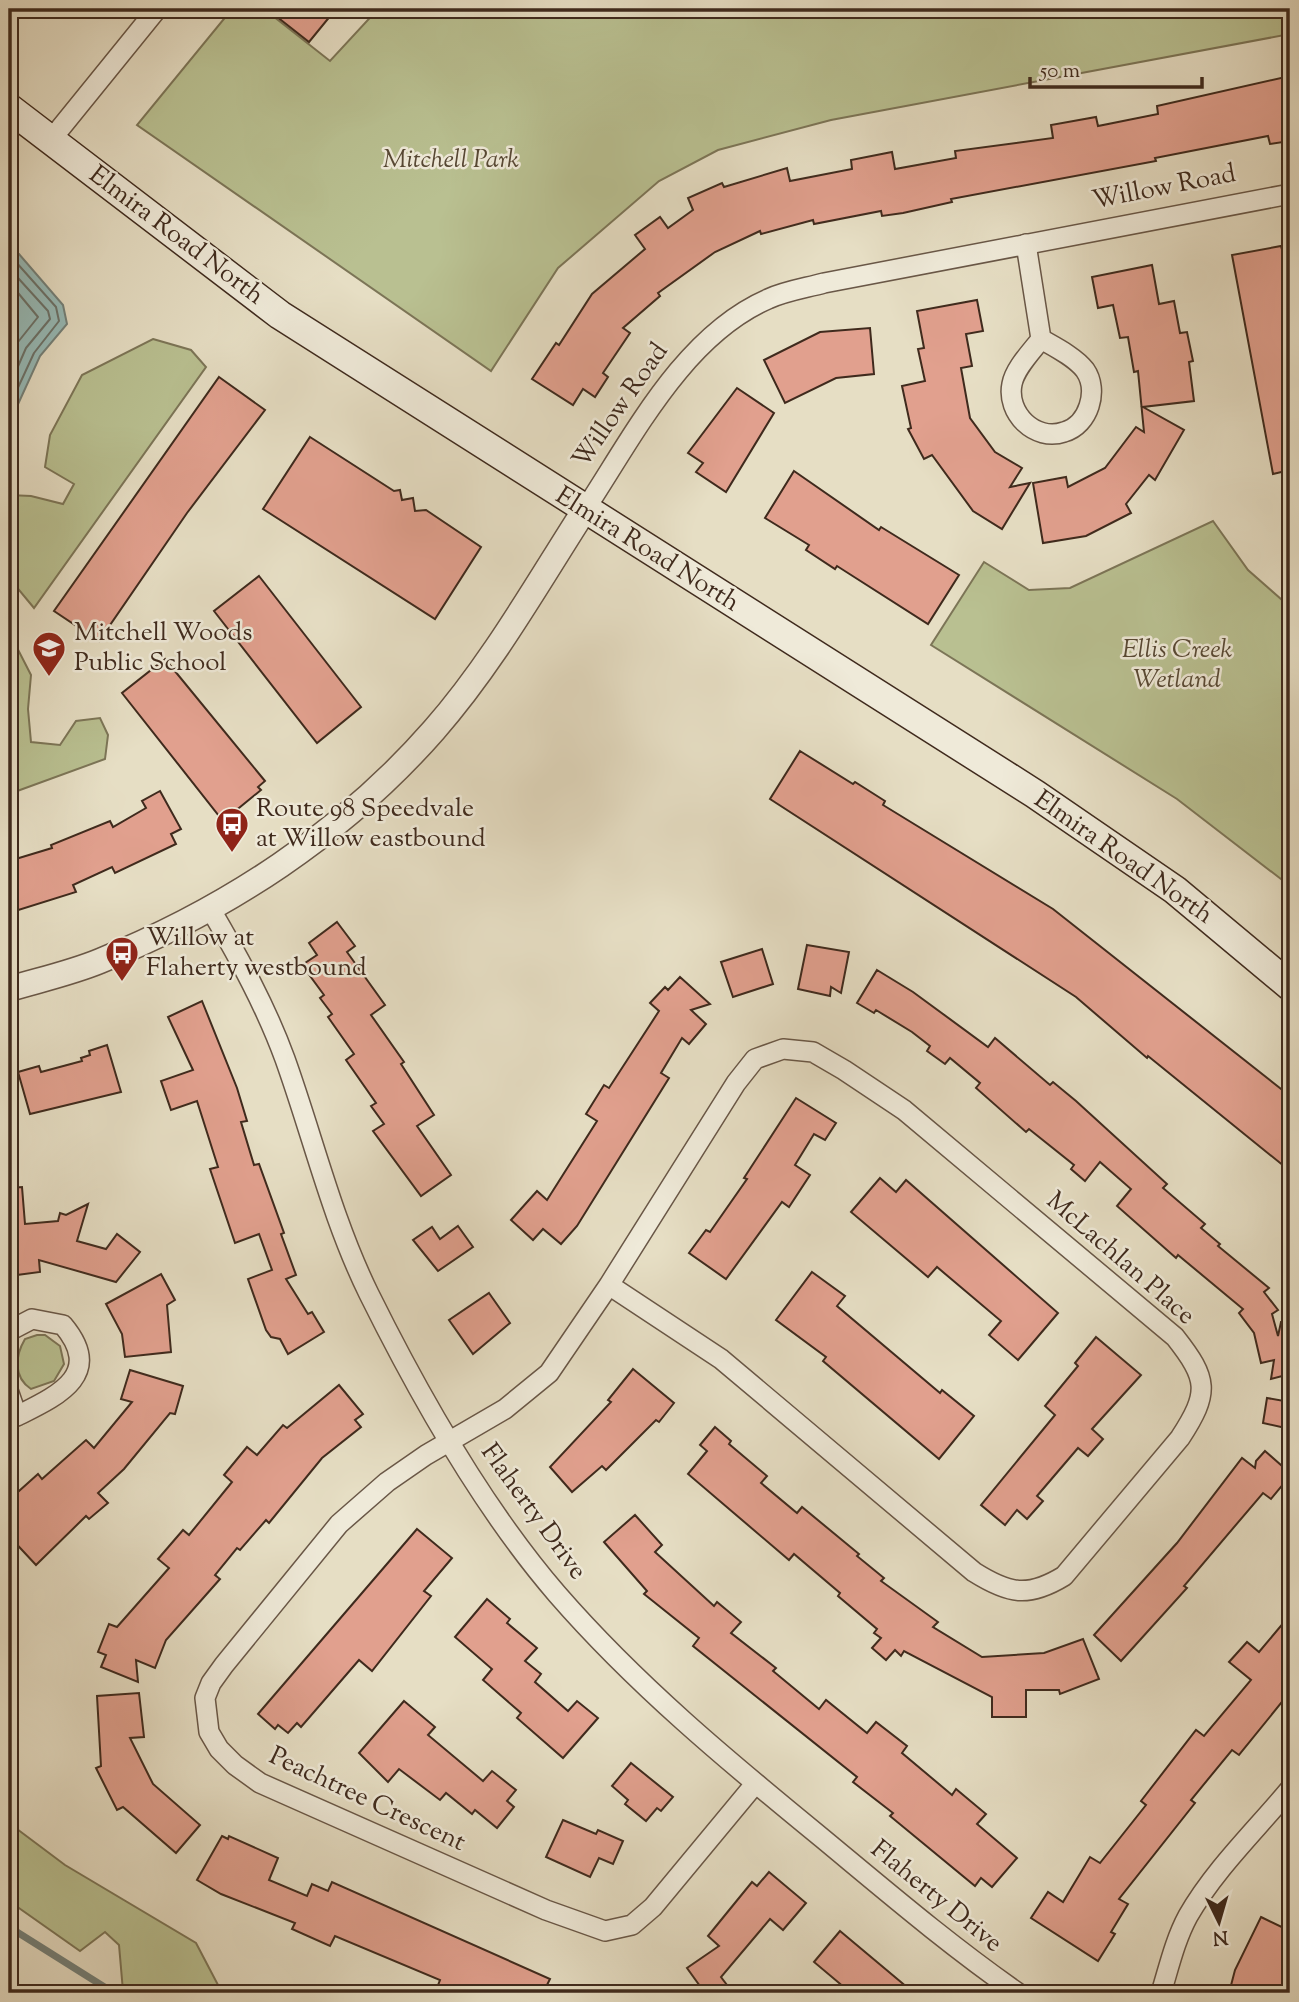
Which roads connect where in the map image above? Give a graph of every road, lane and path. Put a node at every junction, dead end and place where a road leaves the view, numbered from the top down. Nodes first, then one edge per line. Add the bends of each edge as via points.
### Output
1 (157, 9) edge
2 (9, 108) edge
3 (50, 141) junction
4 (1290, 194) edge
5 (1026, 244) junction
6 (1041, 339) junction
7 (584, 511) junction
8 (211, 910) junction
9 (1290, 986) edge
10 (9, 989) edge
11 (610, 1285) junction
12 (9, 1331) edge
13 (9, 1393) edge
14 (13, 1419) edge
15 (450, 1441) junction
16 (755, 1784) junction
17 (1290, 1789) edge
18 (1018, 1993) edge
19 (1161, 1993) edge

1 - 3 street
2 - 3 main road, Elmira Road North
3 - 7 main road, Elmira Road North via 280,315
4 - 5 street, Willow Road
5 - 6 street
5 - 7 street, Willow Road via 824,283 767,299 724,326 685,361
6 - 6 street via 1012,382 1012,403 1022,422 1041,432 1065,432 1085,418 1093,392 1085,370
7 - 8 street, Willow Road via 434,731 340,819 280,867
7 - 9 main road, Elmira Road North via 1110,844 1175,890
8 - 10 street, Willow Road via 98,962
8 - 15 street, Flaherty Drive via 263,1006 285,1058 320,1169 367,1290
11 - 11 street, McLachlan Place via 755,1059 783,1049 814,1052 904,1110 1175,1337 1198,1366 1202,1395 1180,1438 1064,1576 1043,1589 1021,1592 996,1586 974,1572 721,1359
11 - 15 street, McLachlan Place via 549,1373 505,1409
12 - 14 street via 32,1319 63,1325 78,1346 80,1360 63,1391
13 - 14 street
15 - 16 street, Flaherty Drive via 555,1591 654,1694
15 - 16 street, Peachtree Crescent via 387,1482 339,1524 224,1665 211,1683 204,1713 219,1749 260,1783 546,1910 605,1931 632,1925 653,1907
16 - 18 street, Flaherty Drive via 967,1957
17 - 19 street via 1188,1916

